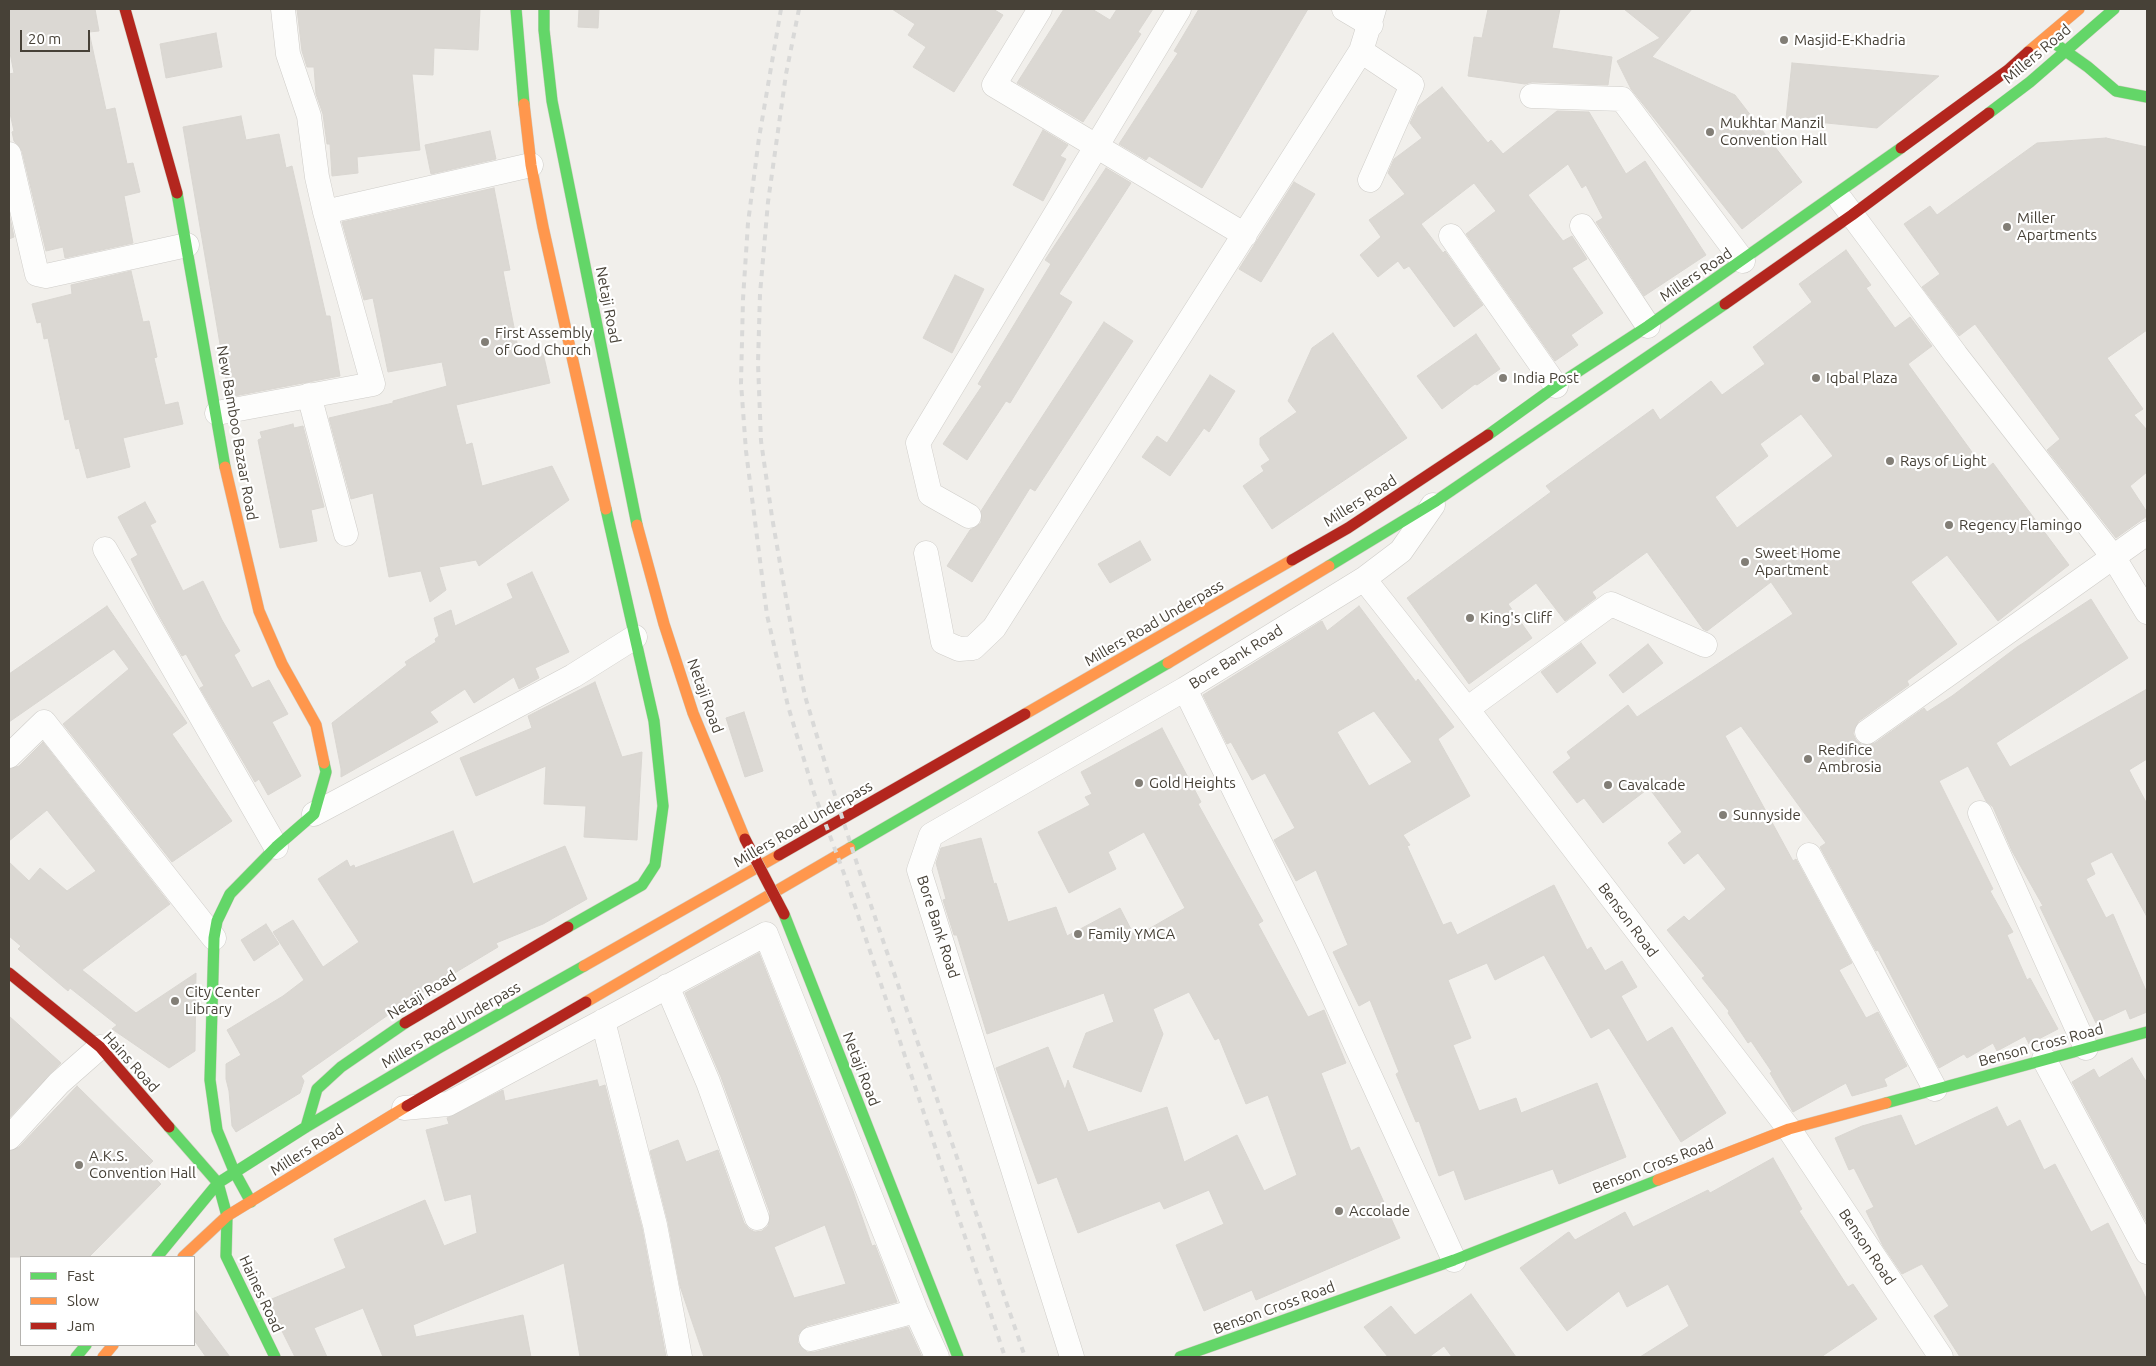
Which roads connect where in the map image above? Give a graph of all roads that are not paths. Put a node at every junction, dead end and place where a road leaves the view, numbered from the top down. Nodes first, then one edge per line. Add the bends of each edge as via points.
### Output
1 (125, 9) edge
2 (283, 9) edge
3 (516, 9) edge
4 (544, 9) edge
5 (1040, 9) edge
6 (1179, 9) edge
7 (1344, 9) edge
8 (2079, 9) edge
9 (2114, 9) edge
10 (1372, 17) edge
11 (2047, 37) junction
12 (2064, 50) junction
13 (1361, 52) junction
14 (1532, 96) dead end
15 (2147, 97) edge
16 (1096, 146) junction
17 (9, 154) edge
18 (531, 165) junction
19 (1370, 180) dead end
20 (1836, 195) junction
21 (326, 212) junction
22 (1852, 214) junction
23 (1582, 226) dead end
24 (1244, 235) junction
25 (1451, 236) dead end
26 (187, 245) junction
27 (1743, 261) junction
28 (1648, 326) junction
29 (1556, 386) junction
30 (309, 395) junction
31 (217, 413) junction
32 (1436, 502) junction
33 (969, 516) dead end
34 (2147, 533) edge
35 (346, 534) dead end
36 (1315, 546) joint
37 (106, 549) dead end
38 (926, 553) dead end
39 (2114, 558) junction
40 (1364, 579) junction
41 (2147, 612) edge
42 (635, 637) junction
43 (1705, 645) dead end
44 (1185, 689) junction
45 (1467, 708) junction
46 (1867, 732) dead end
47 (9, 756) edge
48 (1980, 813) dead end
49 (314, 814) junction
50 (276, 847) junction
51 (1809, 855) dead end
52 (214, 938) junction
53 (10, 978) edge
54 (667, 986) junction
55 (603, 1021) junction
56 (2147, 1032) edge
57 (100, 1047) junction
58 (2086, 1048) junction
59 (2044, 1059) junction
60 (1935, 1089) junction
61 (402, 1108) junction
62 (306, 1127) junction
63 (1789, 1129) junction
64 (217, 1130) junction
65 (9, 1138) edge
66 (248, 1162) junction
67 (234, 1171) junction
68 (218, 1183) junction
69 (251, 1202) junction
70 (227, 1216) junction
71 (757, 1218) dead end
72 (2147, 1252) edge
73 (157, 1256) edge
74 (184, 1256) edge
75 (1454, 1260) junction
76 (916, 1311) junction
77 (812, 1339) dead end
78 (85, 1346) edge
79 (112, 1346) edge
80 (76, 1357) edge
81 (103, 1357) edge
82 (274, 1357) edge
83 (680, 1357) edge
84 (937, 1357) edge
85 (958, 1357) edge
86 (1072, 1357) edge
87 (1180, 1357) edge
88 (1941, 1357) edge

1 - 26 main road, New Bamboo Bazaar Road via 179,201
2 - 21 street via 288,54 309,116 317,177
3 - 18 main road, Netaji Road
4 - 85 main road, Netaji Road, bridge via 552,101 634,516 664,624 694,713 745,838 784,914
5 - 16 street via 994,85
6 - 16 street
7 - 10 street
8 - 11 main road, Millers Road
9 - 12 main road, Millers Road
10 - 13 street
11 - 12 main road
11 - 20 main road, Millers Road via 1952,112
12 - 15 main road via 2116,91
12 - 22 main road, Millers Road via 2030,82
13 - 19 street via 1412,85
13 - 24 street
14 - 27 street via 1622,100
16 - 24 street
16 - 33 street via 918,443 930,494
17 - 26 street via 37,274 46,276
18 - 21 street
18 - 42 main road, Netaji Road via 576,383
20 - 22 street
20 - 27 main road, Millers Road
21 - 30 street via 373,384
22 - 32 main road, Millers Road
22 - 39 street via 1956,355
23 - 28 street
24 - 38 street via 994,628 973,648 960,649 943,642
25 - 29 street
26 - 31 main road, New Bamboo Bazaar Road
27 - 28 main road, Millers Road
28 - 29 main road, Millers Road
29 - 36 main road, Millers Road via 1462,454
30 - 31 street
30 - 35 street
31 - 49 main road, New Bamboo Bazaar Road via 228,484 259,611 282,664 316,725 326,772
32 - 40 street via 1400,551
32 - 61 main road, Millers Road via 1195,648
34 - 39 street
36 - 62 main road, Millers Road Underpass
37 - 50 street
39 - 41 street
39 - 46 street
40 - 44 street, Bore Bank Road
40 - 45 street, Benson Road
42 - 49 street via 573,676
42 - 62 main road, Netaji Road via 654,721 664,806 655,865 642,884 417,1014 341,1067 317,1089
43 - 45 street via 1611,604
44 - 75 street via 1310,943
44 - 86 street, Bore Bank Road via 931,835 919,870
45 - 63 street, Benson Road
47 - 52 street via 44,722
48 - 58 street
49 - 50 main road
50 - 52 main road via 230,894 217,921
51 - 60 street
52 - 64 main road via 210,1080
53 - 57 main road, Hains Road
54 - 55 street
54 - 71 street via 708,1082
54 - 76 street via 766,934
55 - 61 street via 448,1104
55 - 83 street via 654,1225
56 - 58 main road, Benson Cross Road
57 - 65 street via 60,1083
57 - 68 main road, Hains Road
58 - 59 main road, Benson Cross Road
59 - 60 main road, Benson Cross Road
59 - 72 street
60 - 63 main road, Benson Cross Road
61 - 69 main road, Millers Road
62 - 66 main road, Millers Road Underpass
63 - 75 main road, Benson Cross Road
63 - 88 street, Benson Road
64 - 66 main road
64 - 67 main road
66 - 67 main road, Millers Road Underpass
67 - 68 main road, Millers Road Underpass
67 - 69 main road
68 - 70 main road, Haines Road
68 - 73 main road, Millers Road Underpass
69 - 70 main road, Millers Road
70 - 74 main road, Millers Road
70 - 82 main road, Haines Road via 226,1256
75 - 87 main road, Benson Cross Road
76 - 77 street
76 - 84 street
78 - 80 main road
79 - 81 main road

